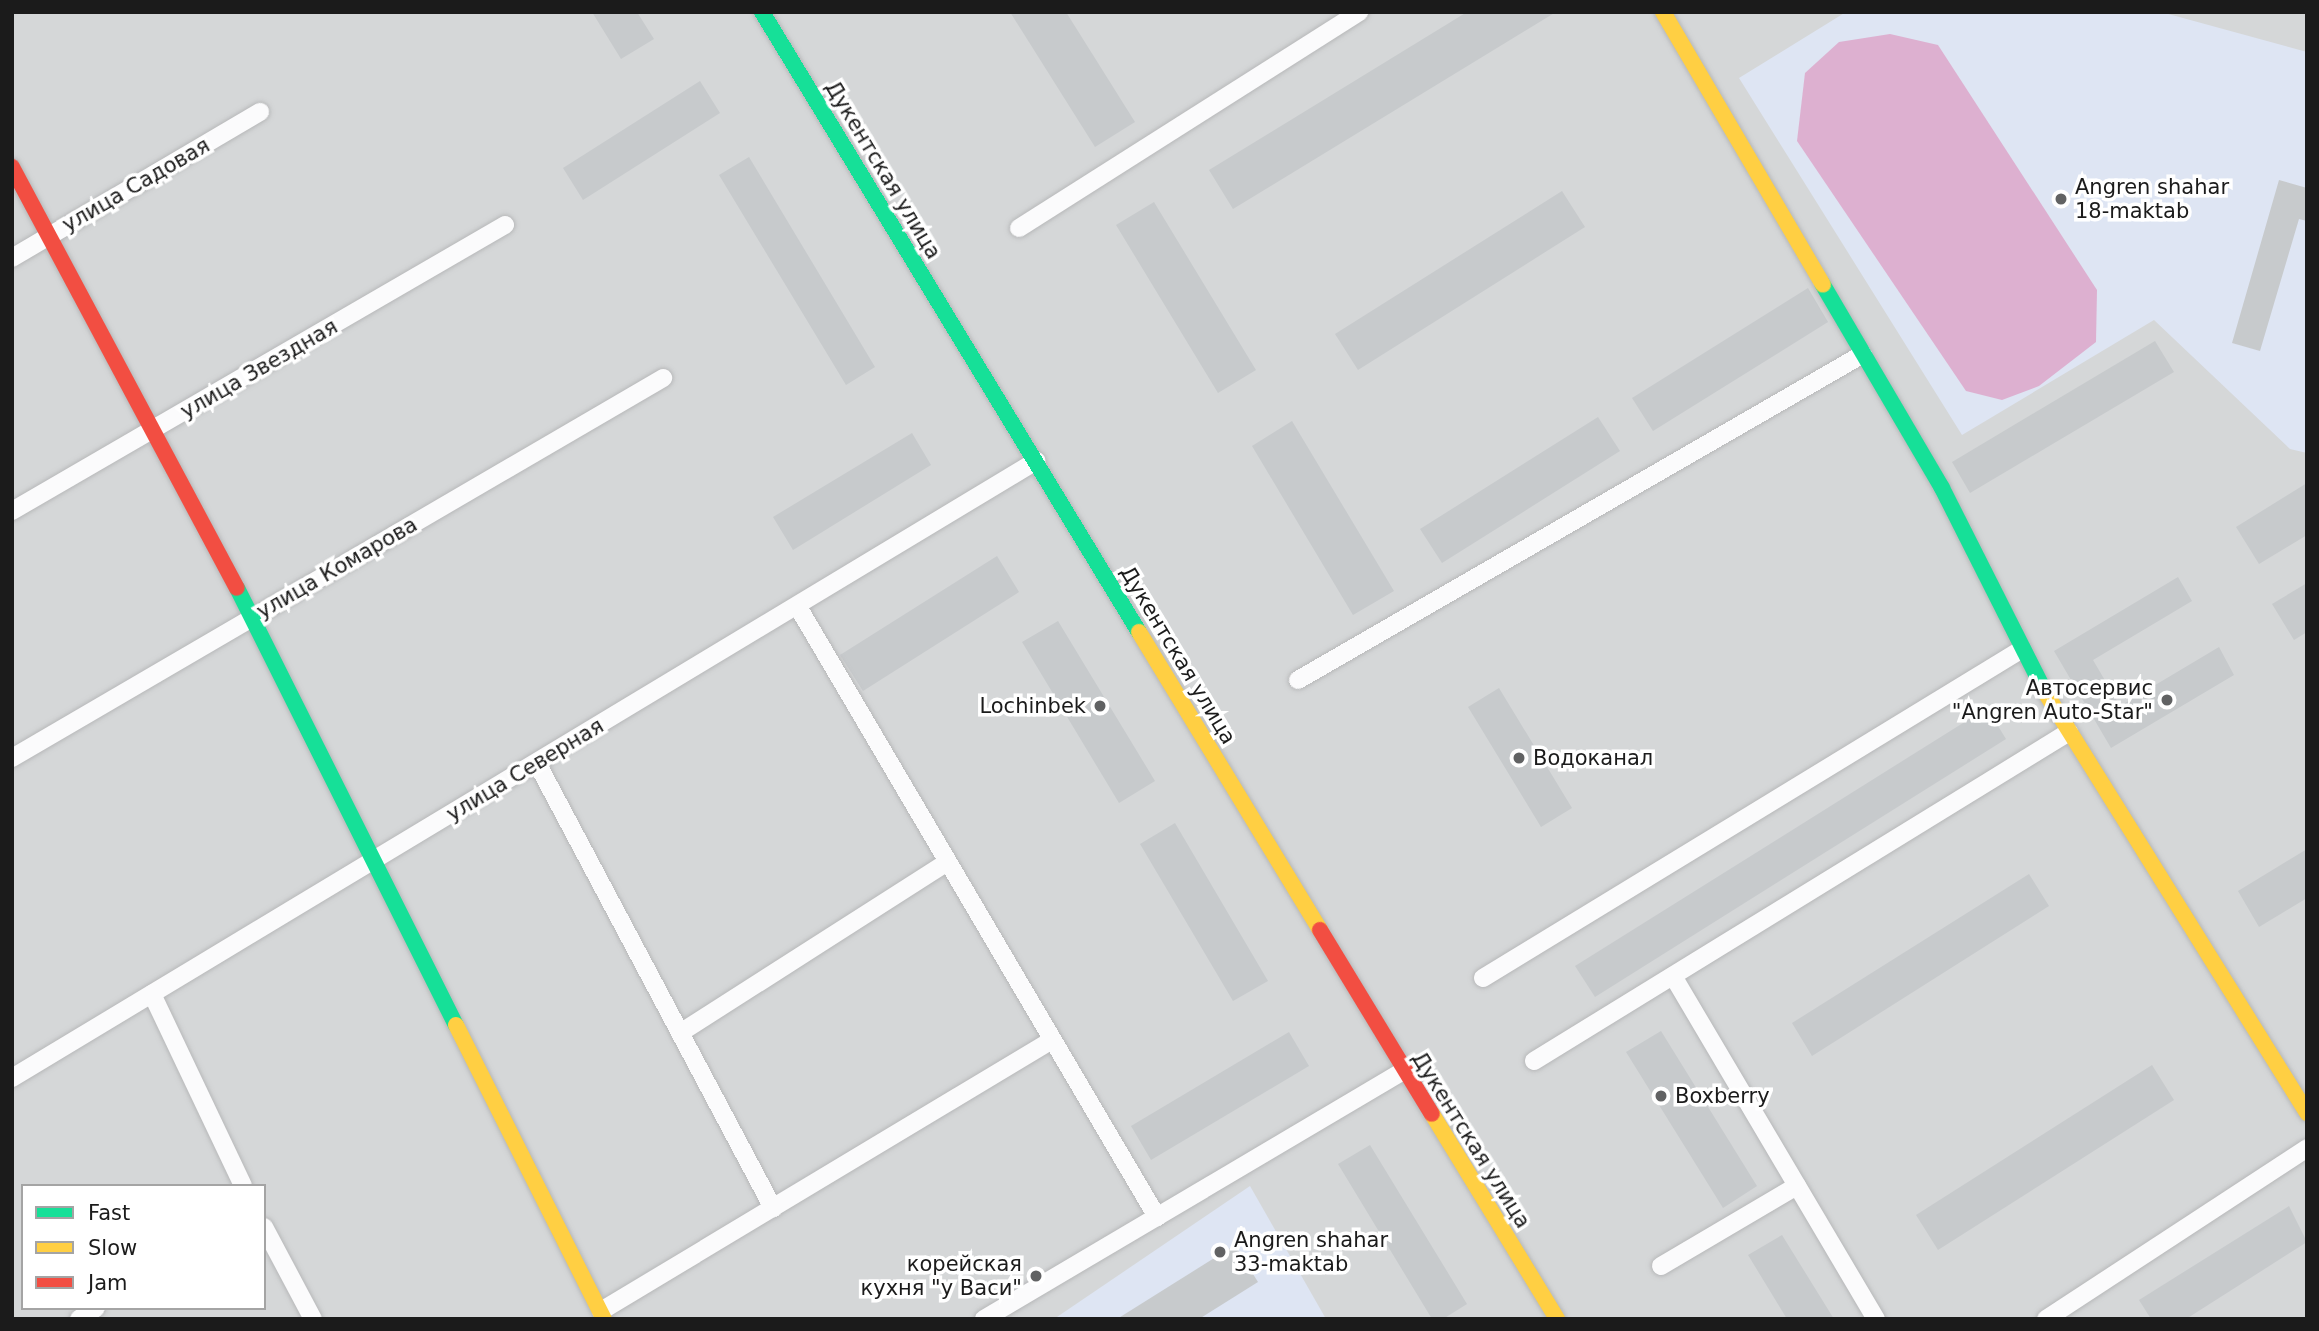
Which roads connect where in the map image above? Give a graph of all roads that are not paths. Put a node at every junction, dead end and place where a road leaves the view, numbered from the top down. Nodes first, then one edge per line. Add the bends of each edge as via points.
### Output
1 (762, 12) edge
2 (1359, 12) edge
3 (1663, 12) edge
4 (260, 112) dead end
5 (12, 167) edge
6 (505, 225) dead end
7 (1019, 228) dead end
8 (52, 233) junction
9 (12, 258) edge
10 (1863, 354) junction
11 (663, 378) dead end
12 (157, 429) junction
13 (1036, 461) junction
14 (12, 511) edge
15 (798, 607) junction
16 (253, 617) junction
17 (2019, 651) junction
18 (1298, 680) dead end
19 (2069, 732) junction
20 (12, 758) edge
21 (537, 763) junction
22 (377, 859) junction
23 (947, 862) junction
24 (1672, 976) junction
25 (1483, 978) dead end
26 (152, 994) junction
27 (680, 1033) junction
28 (1052, 1040) junction
29 (1534, 1061) dead end
30 (1404, 1071) junction
31 (12, 1077) edge
32 (2307, 1113) edge
33 (2307, 1148) edge
34 (242, 1184) edge
35 (1797, 1186) junction
36 (773, 1208) junction
37 (1157, 1217) junction
38 (266, 1231) edge
39 (1661, 1266) dead end
40 (603, 1315) edge
41 (313, 1319) edge
42 (984, 1319) edge
43 (1557, 1319) edge
44 (1876, 1319) edge
45 (2046, 1319) edge

1 - 13 street, Дукентская улица
2 - 7 street
3 - 10 street via 1827,282
4 - 8 street, улица Садовая
5 - 8 street
6 - 12 street, улица Звездная
8 - 9 street, улица Садовая
8 - 12 street
10 - 17 street via 1942,488
10 - 18 street
11 - 16 street, улица Комарова
12 - 14 street, улица Звездная
12 - 16 street
13 - 15 street, улица Северная
13 - 30 street, Дукентская улица
15 - 21 street, улица Северная
15 - 23 street
16 - 20 street, улица Комарова
16 - 22 street
17 - 19 street
17 - 25 street
19 - 24 street
19 - 32 street
21 - 22 street, улица Северная
21 - 27 street
22 - 26 street, улица Северная
22 - 40 street
23 - 27 street
23 - 28 street
24 - 29 street
24 - 35 street
26 - 31 street, улица Северная
26 - 34 street
27 - 36 street
28 - 36 street
28 - 37 street
30 - 37 street
30 - 43 street, Дукентская улица
33 - 45 street
35 - 39 street
35 - 44 street
36 - 40 street
37 - 42 street
38 - 41 street

